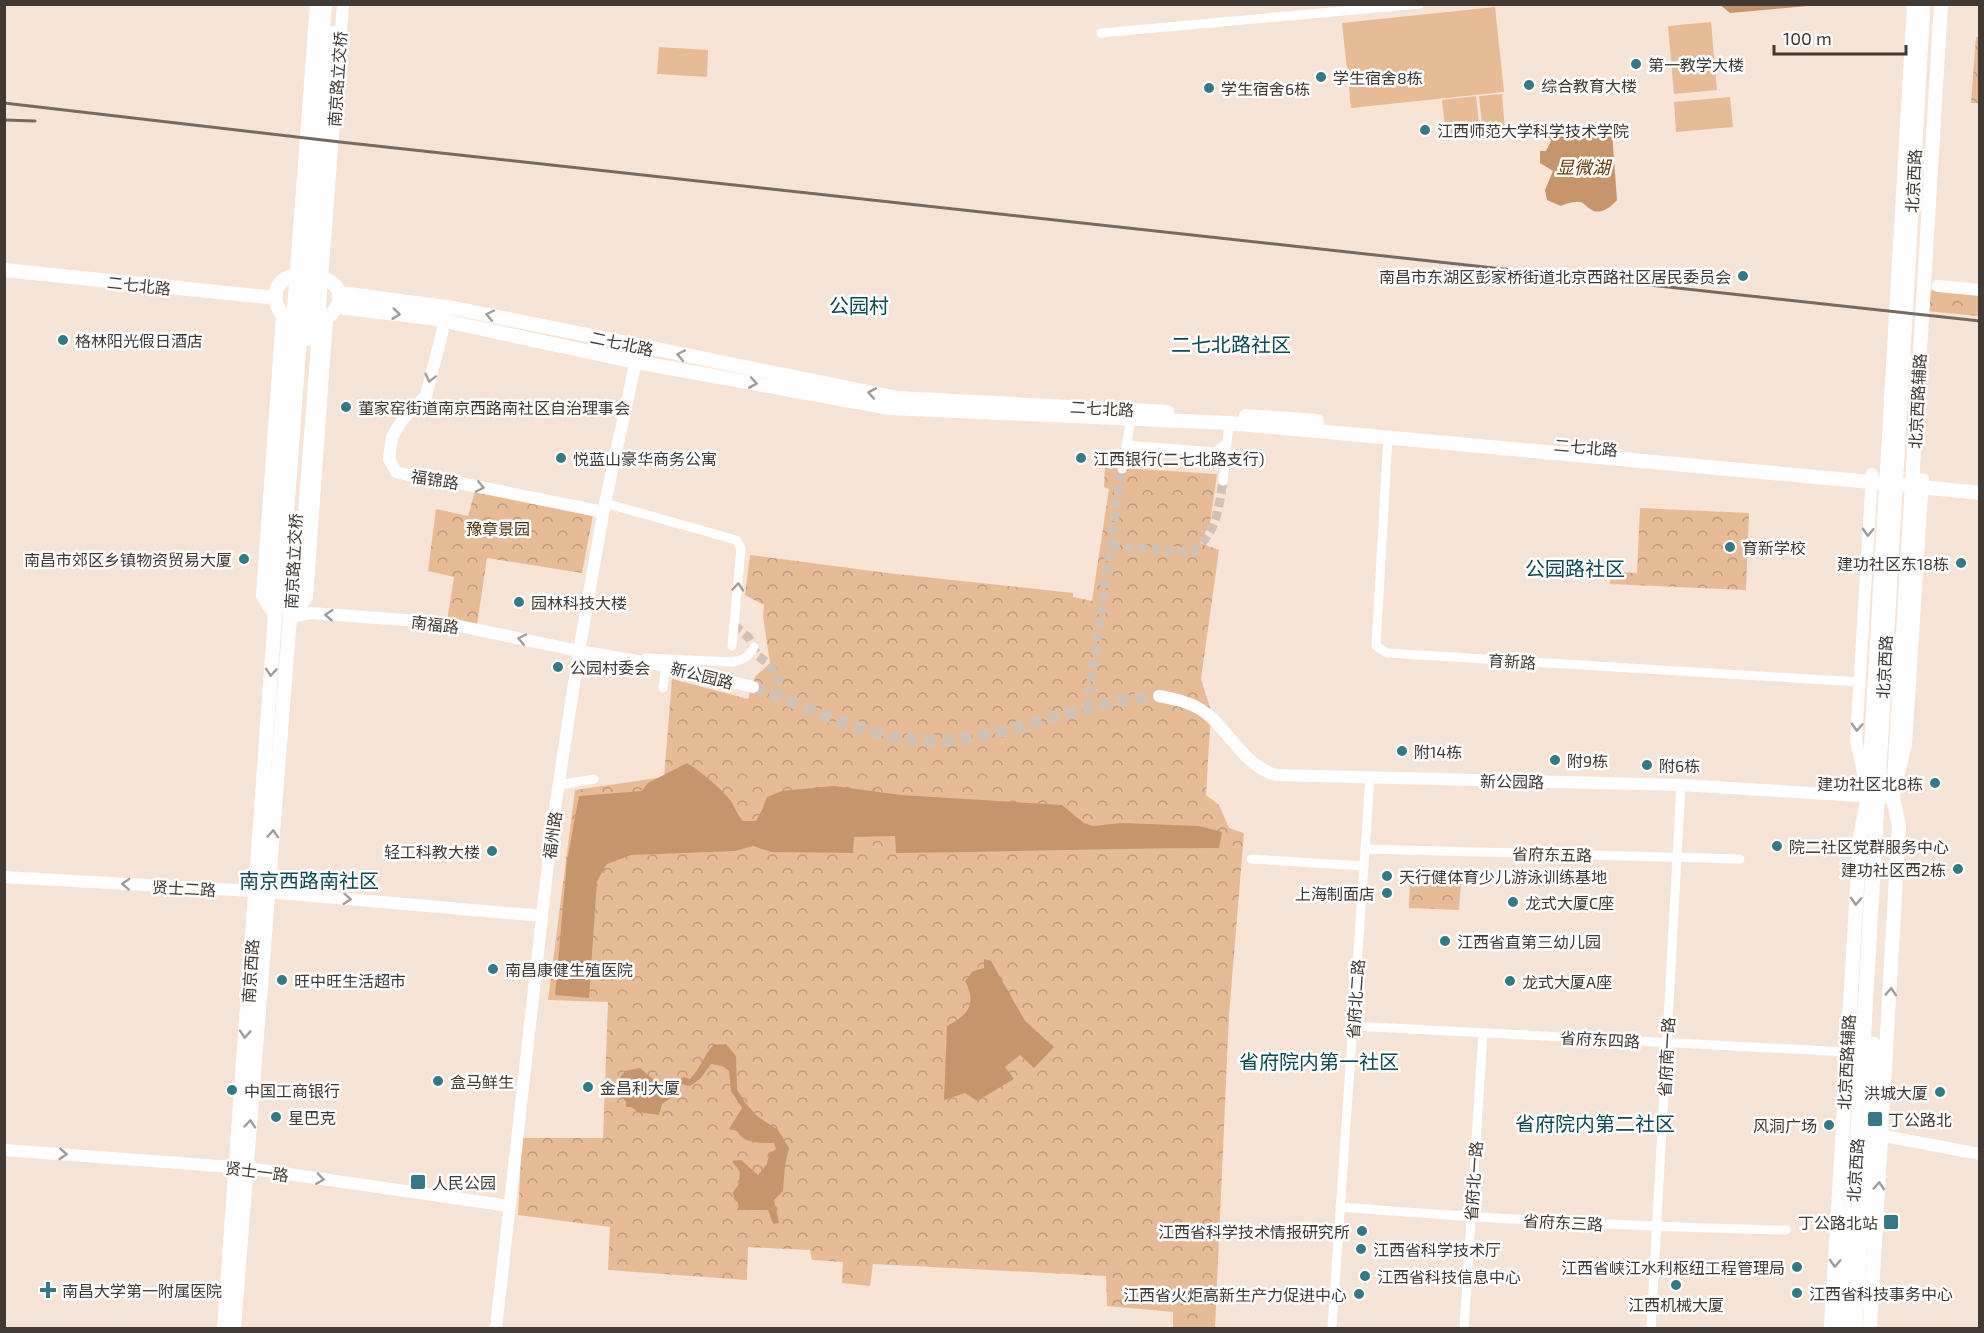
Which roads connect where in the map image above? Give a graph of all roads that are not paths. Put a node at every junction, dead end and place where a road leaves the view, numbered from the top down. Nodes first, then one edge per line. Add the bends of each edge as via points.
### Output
1 (316, 4) edge
2 (326, 4) edge
3 (335, 4) edge
4 (343, 4) edge
5 (1420, 4) edge
6 (1914, 4) edge
7 (1923, 4) edge
8 (1931, 4) edge
9 (1941, 4) edge
10 (1101, 33) dead end
11 (4, 270) edge
12 (289, 277) joint
13 (326, 279) joint
14 (1938, 286) dead end
15 (1980, 290) edge
16 (275, 298) junction
17 (339, 300) junction
18 (283, 316) junction
19 (326, 320) junction
20 (445, 321) junction
21 (639, 347) junction
22 (636, 362) junction
23 (1131, 419) junction
24 (1229, 423) junction
25 (1388, 437) junction
26 (1227, 443) junction
27 (1126, 445) junction
28 (1122, 469) tunnel mouth
29 (1872, 478) junction
30 (1223, 481) tunnel mouth
31 (1922, 483) junction
32 (1980, 485) edge
33 (1980, 494) edge
34 (604, 508) junction
35 (275, 614) junction
36 (290, 617) junction
37 (732, 646) dead end
38 (754, 647) dead end
39 (579, 651) junction
40 (608, 656) junction
41 (666, 666) junction
42 (1859, 682) junction
43 (753, 687) tunnel mouth
44 (663, 688) dead end
45 (1159, 696) tunnel mouth
46 (1370, 777) junction
47 (594, 779) dead end
48 (560, 785) junction
49 (1681, 785) junction
50 (1881, 797) junction
51 (1365, 849) junction
52 (1678, 857) junction
53 (1251, 859) dead end
54 (1740, 860) dead end
55 (1364, 866) junction
56 (4, 877) edge
57 (262, 892) junction
58 (542, 916) junction
59 (1353, 1026) junction
60 (1483, 1033) junction
61 (1667, 1043) junction
62 (1847, 1052) junction
63 (1842, 1131) junction
64 (1870, 1133) junction
65 (4, 1150) edge
66 (1980, 1155) edge
67 (241, 1168) junction
68 (508, 1206) junction
69 (1340, 1207) junction
70 (1471, 1217) junction
71 (1656, 1227) junction
72 (1786, 1230) dead end
73 (224, 1329) edge
74 (234, 1329) edge
75 (496, 1329) edge
76 (1332, 1329) edge
77 (1464, 1329) edge
78 (1651, 1329) edge
79 (1831, 1329) edge
80 (1844, 1329) edge
81 (1855, 1329) edge
82 (1870, 1329) edge

1 - 35 street, 南京路立交桥 via 272,588
2 - 35 main road, 南京路立交桥 via 281,592
3 - 36 main road, 南京路立交桥
4 - 36 street, 南京路立交桥 via 298,593
5 - 10 street
6 - 50 main road, 北京西路辅路
7 - 50 main road, 北京西路
8 - 50 main road, 北京西路
9 - 50 main road, 北京西路辅路
11 - 16 main road, 二七北路
12 - 13 street via 296,274
12 - 16 main road via 278,286
13 - 17 main road via 332,282
14 - 15 street
16 - 18 main road
17 - 19 main road
17 -> 20 main road, 二七北路
21 -> 17 main road, 二七北路 via 454,308
18 - 19 street via 314,324
18 - 35 main road via 263,596
19 - 36 main road via 306,597
20 - 22 main road, 二七北路
20 -> 34 street, 福锦路 via 426,396 402,420 392,437 389,459 396,472
21 - 22 street, 福州路
29 -> 21 main road, 二七北路 via 1264,416 898,398
22 -> 23 main road, 二七北路 via 890,408
22 - 34 street, 福州路
23 - 24 main road, 二七北路
23 - 27 street
24 - 25 main road, 二七北路
24 - 26 street
25 - 29 main road, 二七北路
25 - 42 street, 育新路 via 1376,646 1387,653
26 - 27 street via 1216,452
26 - 30 street
27 - 28 street
29 - 31 main road
29 -> 42 street, 北京西路辅路
31 - 32 main road
31 - 33 main road
31 - 50 street, 北京西路辅路 via 1906,744
37 -> 34 street, 福锦路 via 741,548 736,540
34 - 39 street, 福州路
35 -> 57 main road, 南京西路
39 -> 36 street, 南福路 via 445,623 311,614
57 -> 36 main road, 南京西路
38 - 40 street via 742,660 732,662
39 - 40 street, 新公园路
39 - 48 street, 福州路
40 - 41 street, 新公园路
41 - 43 street, 新公园路
41 - 44 street
42 -> 50 street, 北京西路辅路 via 1856,740
45 - 46 street, 新公园路 via 1179,700 1206,713 1265,772
46 - 49 street, 新公园路
46 - 51 street, 省府北二路
47 - 48 street
48 - 58 street, 福州路
49 - 50 street, 新公园路
49 - 52 street, 省府南一路
50 -> 62 main road, 北京西路辅路 via 1860,837
50 - 64 main road, 北京西路
51 - 52 street, 省府东五路
51 - 55 street, 省府北二路
52 - 54 street, 省府东五路
52 - 61 street, 省府南一路
53 - 55 street
55 - 59 street, 省府北二路
57 -> 56 street, 贤士二路
57 -> 58 street, 贤士二路
57 - 67 main road, 南京西路
58 - 68 street, 福州路
59 - 60 street, 省府东四路
59 - 69 street, 省府北二路
60 - 61 street, 省府东四路
60 - 70 street, 省府北一路
61 - 62 street, 省府东四路
61 - 71 street, 省府南一路
62 - 63 main road, 北京西路辅路
63 - 64 street
63 -> 79 main road, 北京西路辅路
64 - 66 street
64 - 80 main road, 北京西路
64 - 81 main road, 北京西路
82 -> 64 main road
65 -> 67 street, 贤士一路
67 -> 68 street, 贤士一路
67 - 73 main road, 南京西路
67 - 74 main road, 南京西路
68 - 75 street, 福州路
69 - 70 street, 省府东三路
69 - 76 street, 省府北二路
70 - 71 street, 省府东三路
70 - 77 street, 省府北一路
71 - 72 street, 省府东三路
71 - 78 street, 省府南一路

